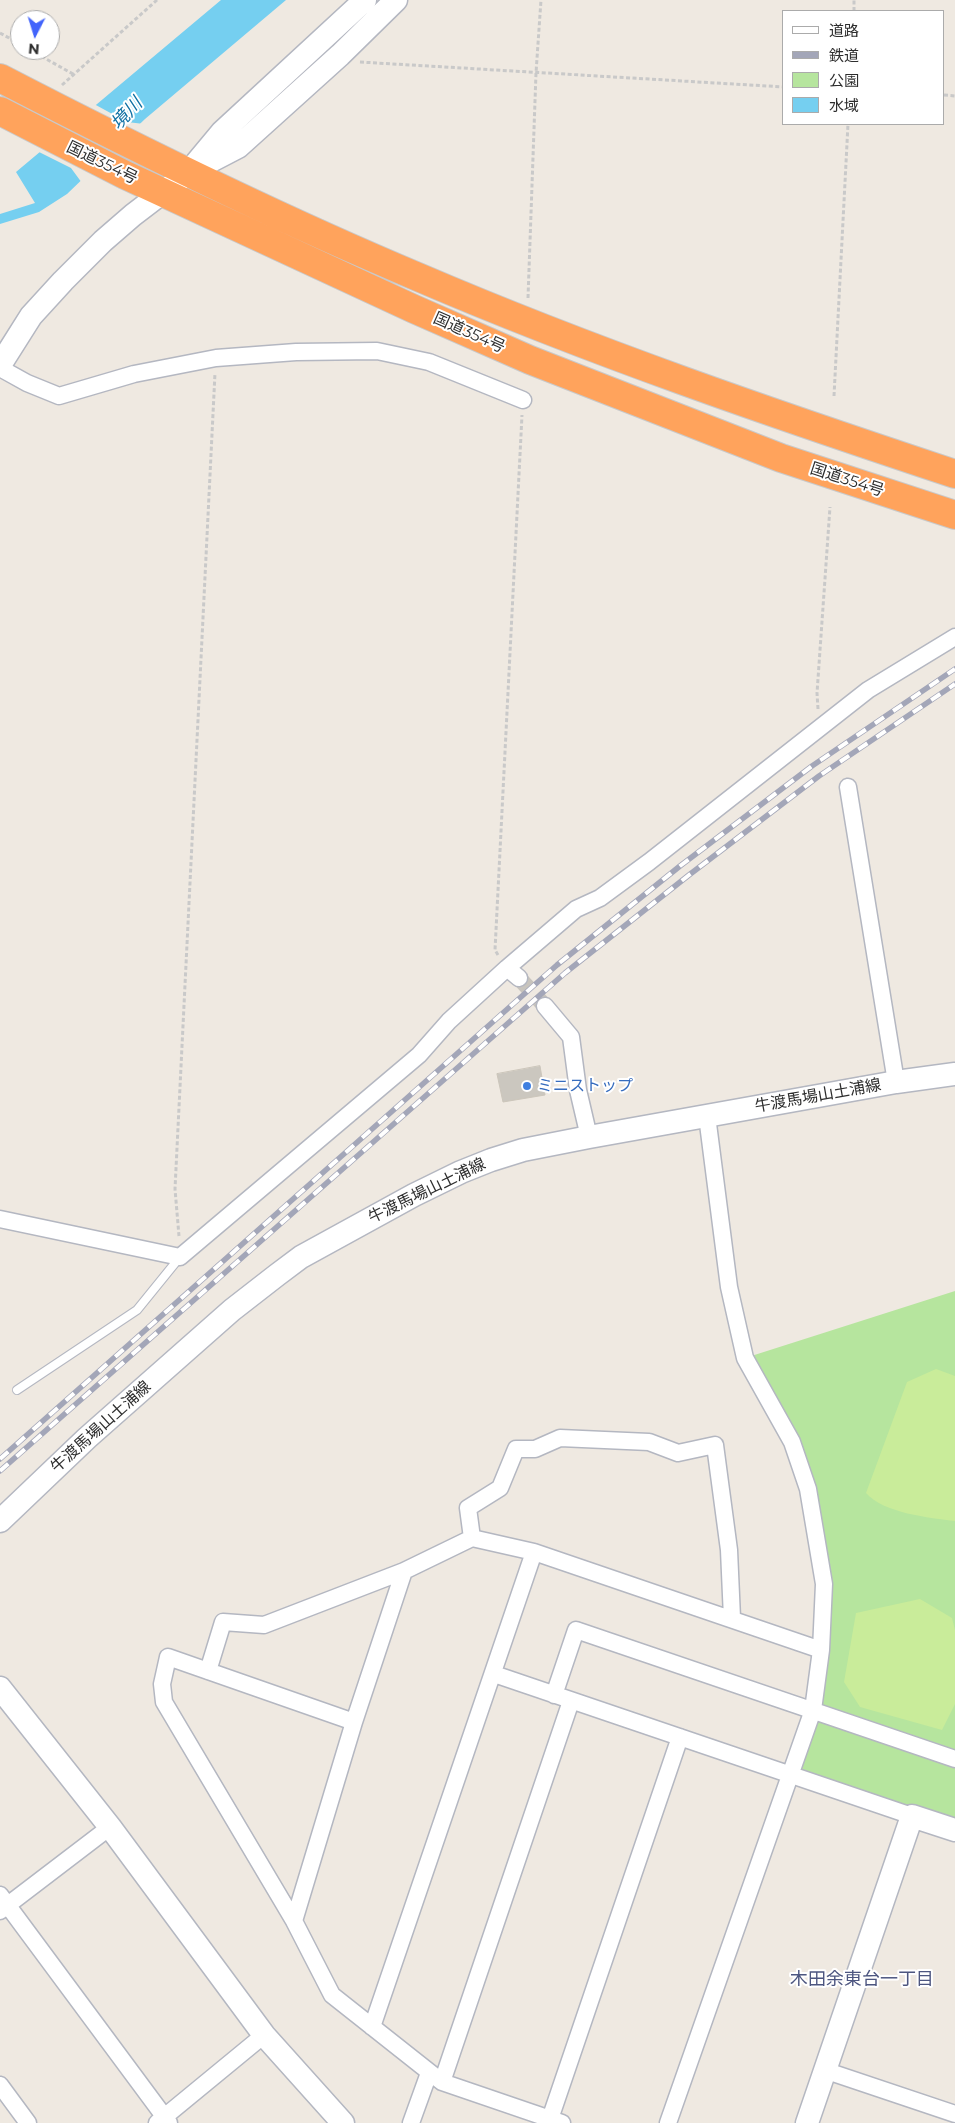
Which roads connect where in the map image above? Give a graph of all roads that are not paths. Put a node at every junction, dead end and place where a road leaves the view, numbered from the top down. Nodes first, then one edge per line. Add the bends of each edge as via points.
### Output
1 (365, 0) edge
2 (396, 0) edge
3 (0, 78) edge
4 (0, 111) edge
5 (188, 173) junction
6 (162, 192) junction
7 (0, 367) edge
8 (523, 400) road end
9 (955, 474) edge
10 (955, 515) edge
11 (955, 638) edge
12 (848, 787) dead end
13 (545, 1006) tunnel mouth
14 (955, 1074) edge
15 (896, 1082) junction
16 (707, 1116) junction
17 (589, 1136) junction
18 (0, 1219) edge
19 (180, 1256) junction
20 (17, 1390) dead end
21 (0, 1521) edge
22 (472, 1538) junction
23 (534, 1552) junction
24 (404, 1571) junction
25 (732, 1618) junction
26 (821, 1650) junction
27 (208, 1671) junction
28 (494, 1674) junction
29 (0, 1688) edge
30 (554, 1695) junction
31 (571, 1701) junction
32 (813, 1710) junction
33 (354, 1722) junction
34 (680, 1737) junction
35 (955, 1759) edge
36 (789, 1774) junction
37 (912, 1816) junction
38 (110, 1827) junction
39 (955, 1830) edge
40 (2, 1903) edge
41 (294, 1921) junction
42 (372, 2027) junction
43 (264, 2035) junction
44 (824, 2070) junction
45 (435, 2078) junction
46 (0, 2086) edge
47 (955, 2114) edge
48 (164, 2121) edge
49 (556, 2121) edge
50 (28, 2123) edge
51 (343, 2123) edge
52 (411, 2123) edge
53 (668, 2123) edge
54 (806, 2123) edge

1 - 5 street via 222,132
2 - 5 street via 238,147
3 - 5 highway, 国道354号
4 - 6 highway, 国道354号
5 - 6 street
5 - 9 highway, 国道354号 via 418,278 566,337 768,412
6 - 7 street via 114,231 53,290 31,316
6 - 10 highway, 国道354号 via 530,360 781,458
7 - 8 street via 59,396 134,374 216,358 296,352 377,351 430,362
11 - 19 street via 868,690 649,862 600,898 576,909 513,973 449,1021 419,1055
12 - 15 street
13 - 17 street via 571,1037 578,1090
14 - 15 street, 牛渡馬場山土浦線
15 - 16 street, 牛渡馬場山土浦線
16 - 17 street, 牛渡馬場山土浦線
16 - 26 street via 729,1287 745,1358 792,1442 808,1489 824,1584
17 - 21 street, 牛渡馬場山土浦線 via 491,1160 414,1195 301,1257 232,1310 87,1438
18 - 19 street
19 - 20 lane via 136,1310
22 - 23 street
22 - 24 street
22 - 25 street via 468,1508 500,1488 516,1449 535,1449 560,1438 649,1442 678,1453 715,1445 729,1550
23 - 25 street
23 - 28 street
24 - 27 street via 264,1625 223,1622
24 - 33 street
25 - 26 street
26 - 32 street
27 - 33 street
27 - 41 street via 168,1657 162,1684 164,1702
28 - 30 street
28 - 42 street
29 - 38 street
30 - 31 street
30 - 32 street via 576,1630
31 - 34 street
31 - 45 street
32 - 35 street
32 - 36 street
33 - 41 street
34 - 36 street
34 - 49 street
36 - 37 street
36 - 53 street
37 - 39 street
37 - 44 street
38 - 40 street
38 - 43 street
40 - 48 street
41 - 42 street via 332,1996
42 - 45 street
43 - 48 street
43 - 51 street
44 - 47 street
44 - 54 street
45 - 49 street
45 - 52 street
46 - 50 street

